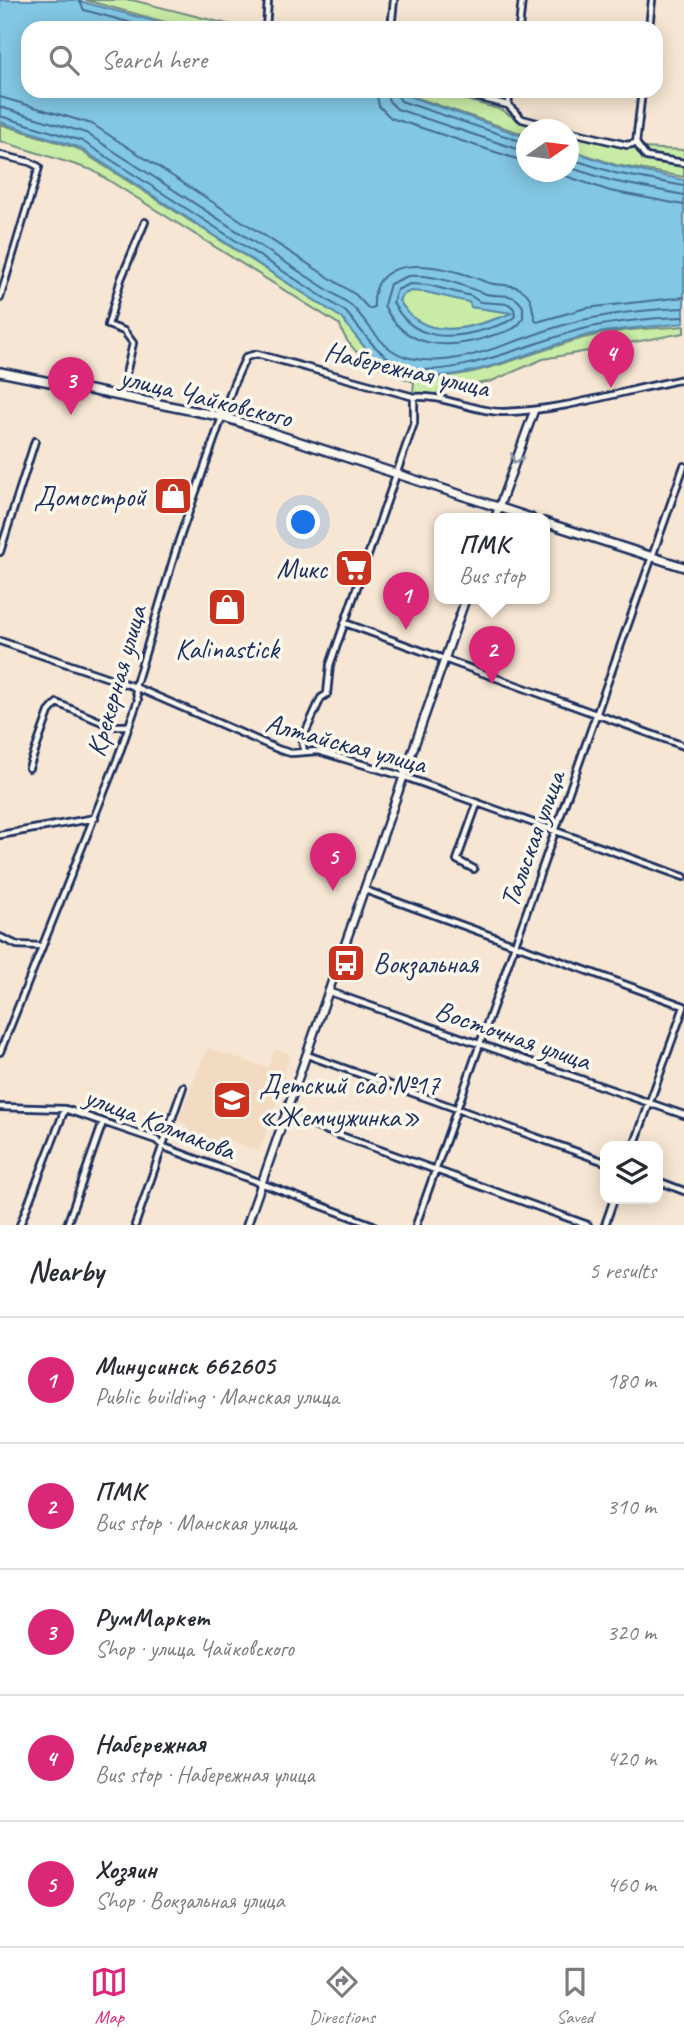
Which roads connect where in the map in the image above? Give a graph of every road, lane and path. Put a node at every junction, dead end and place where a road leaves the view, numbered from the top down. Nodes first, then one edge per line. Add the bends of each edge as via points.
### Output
1 (268, 0) edge
2 (394, 0) edge
3 (522, 0) edge
4 (652, 0) edge
5 (266, 21) edge
6 (392, 21) edge
7 (520, 21) edge
8 (650, 21) edge
9 (480, 98) edge
10 (509, 98) edge
11 (641, 98) edge
12 (508, 105) junction
13 (522, 119) edge
14 (579, 133) edge
15 (636, 143) junction
16 (0, 155) edge
17 (684, 163) edge
18 (145, 222) dead end
19 (0, 270) edge
20 (6, 272) junction
21 (0, 299) edge
22 (246, 357) joint
23 (0, 372) edge
24 (684, 379) edge
25 (121, 396) junction
26 (414, 397) junction
27 (534, 411) junction
28 (224, 417) junction
29 (35, 441) dead end
30 (684, 466) edge
31 (398, 474) junction
32 (498, 507) junction
33 (496, 513) edge
34 (516, 513) edge
35 (550, 524) edge
36 (0, 552) edge
37 (652, 557) junction
38 (684, 568) edge
39 (464, 604) edge
40 (345, 623) junction
41 (0, 641) edge
42 (445, 659) junction
43 (135, 687) junction
44 (598, 715) junction
45 (127, 726) junction
46 (684, 746) edge
47 (304, 752) junction
48 (29, 768) dead end
49 (405, 777) junction
50 (477, 804) junction
51 (95, 818) junction
52 (558, 831) junction
53 (0, 835) edge
54 (474, 869) dead end
55 (684, 877) edge
56 (365, 890) junction
57 (0, 937) edge
58 (41, 946) junction
59 (516, 946) junction
60 (330, 992) junction
61 (684, 1007) edge
62 (481, 1046) junction
63 (0, 1052) edge
64 (307, 1055) junction
65 (183, 1087) dead end
66 (649, 1104) junction
67 (0, 1107) edge
68 (458, 1108) junction
69 (65, 1109) junction
70 (684, 1115) edge
71 (286, 1116) junction
72 (103, 1122) junction
73 (636, 1141) edge
74 (164, 1147) junction
75 (600, 1160) edge
76 (436, 1172) junction
77 (663, 1183) edge
78 (262, 1184) junction
79 (684, 1191) edge
80 (612, 1204) edge
81 (20, 1225) edge
82 (67, 1225) edge
83 (135, 1225) edge
84 (247, 1225) edge
85 (373, 1225) edge
86 (416, 1225) edge
87 (588, 1225) edge
88 (605, 1225) edge

1 - 5 street
2 - 6 street
3 - 7 street
4 - 8 street
9 - 12 street
10 - 12 street
11 - 15 street
12 - 13 street
14 - 15 street
15 - 17 street via 646,158
16 - 20 street via 39,167
18 - 25 street via 108,325 124,331 134,343
19 - 20 street
20 - 21 street
22 - 26 street, Набережная улица via 257,354
22 - 28 street, Крекерная улица
23 - 25 main road, улица Чайковского
24 - 27 street, Набережная улица
25 - 28 main road, улица Чайковского
26 - 27 street, Набережная улица via 435,397 499,412
26 - 31 street via 414,423
27 -> 32 street
28 - 31 main road, улица Чайковского
28 - 43 street, Крекерная улица via 179,540
29 - 36 street
30 - 37 street, Тальская улица
31 - 32 main road, улица Чайковского
31 - 40 street
32 - 33 street
32 - 34 main road, улица Чайковского
35 - 37 main road
37 - 38 main road
37 - 44 street, Тальская улица
39 - 42 street
40 - 42 street
40 - 47 street via 330,665 327,694 302,740
41 - 43 street, Алтайская улица
42 - 44 street
42 - 49 street
43 - 45 street, Крекерная улица via 138,700
43 - 47 street, Алтайская улица via 249,739 291,753
44 - 46 street
44 - 52 street, Тальская улица
45 - 48 street via 111,726 57,703 49,712
45 - 51 street, Крекерная улица
47 - 49 street, Алтайская улица via 318,751
49 - 50 street, Алтайская улица
49 - 56 street
50 - 52 street, Алтайская улица
50 - 54 street via 457,860
51 - 53 street
51 - 58 street, Крекерная улица
52 - 55 street, Алтайская улица
52 - 59 street, Тальская улица
56 - 59 street
56 - 60 street
57 - 58 street via 17,945
58 - 63 street, Крекерная улица
59 - 61 street
59 - 62 street, Тальская улица
60 - 62 street, Восточная улица
60 - 64 street
61 - 66 street
62 - 66 street, Восточная улица
62 - 68 street, Тальская улица
64 - 68 street
64 - 71 street
65 - 74 street
66 - 70 street, Восточная улица
66 - 73 street
67 - 69 street, улица Колмакова
68 - 75 street
68 - 76 street, Тальская улица
69 - 72 street, улица Колмакова
69 - 81 street
71 - 76 street
71 - 78 street
72 - 74 street, улица Колмакова
72 - 82 street
74 - 78 street, улица Колмакова
74 - 83 street
76 - 86 street, Тальская улица
76 - 87 street
77 - 79 street
78 - 84 street
78 - 85 street, улица Колмакова
80 - 88 street

